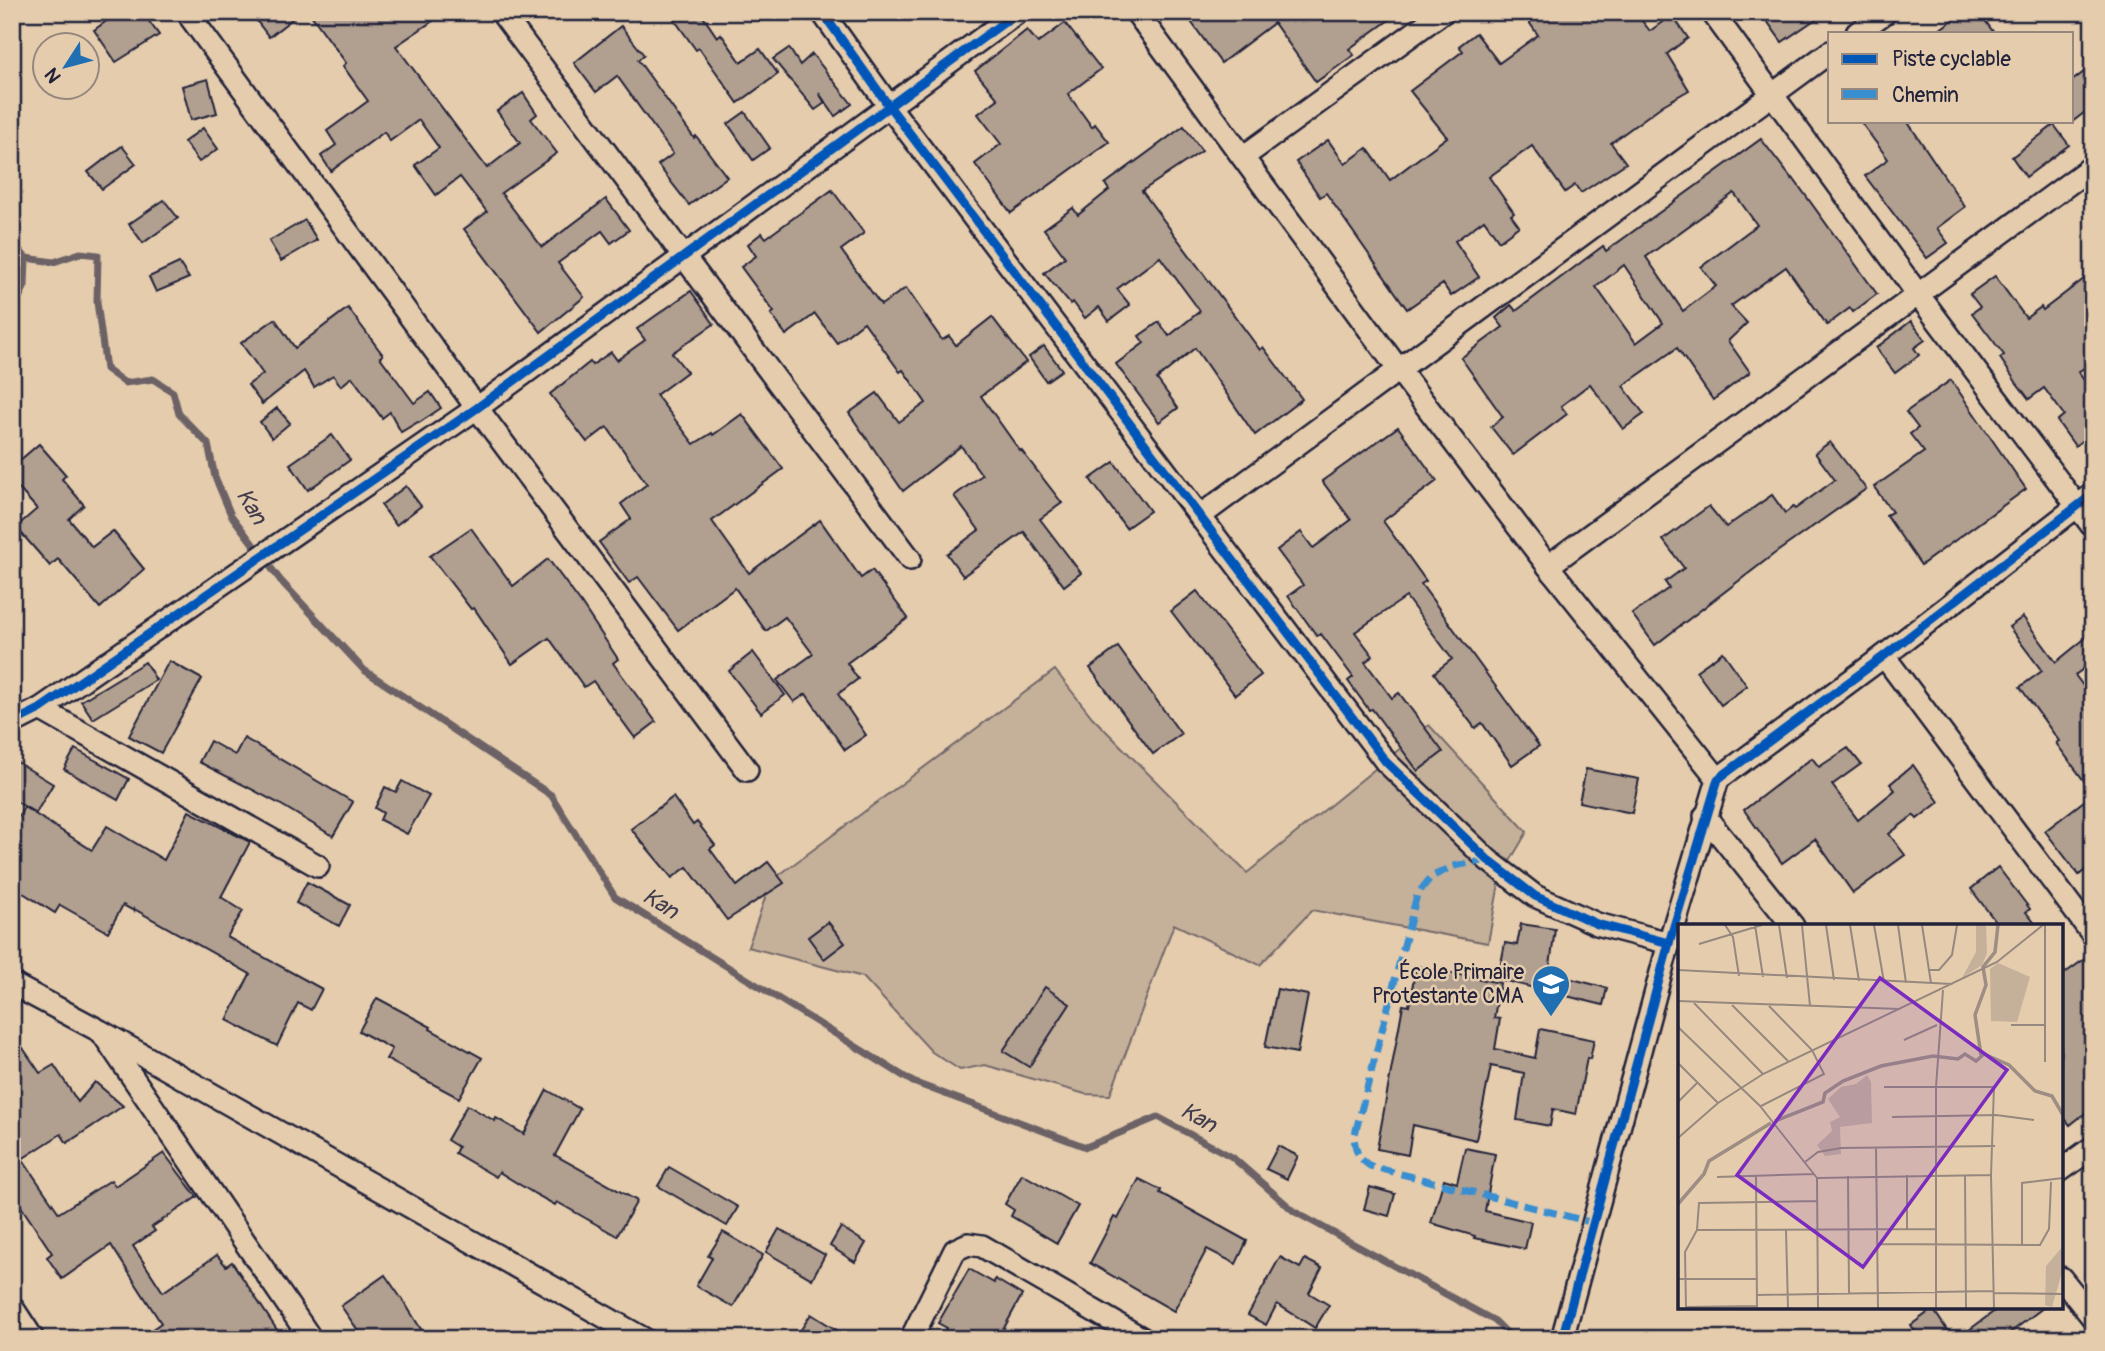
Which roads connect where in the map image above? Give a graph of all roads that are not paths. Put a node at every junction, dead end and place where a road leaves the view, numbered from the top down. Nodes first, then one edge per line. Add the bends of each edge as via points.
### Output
1 (189, 12) edge
2 (501, 12) edge
3 (822, 12) edge
4 (1018, 12) edge
5 (1136, 12) edge
6 (1443, 12) edge
7 (1712, 12) edge
8 (1879, 14) edge
9 (1858, 32) edge
10 (1828, 53) edge
11 (1773, 93) junction
12 (889, 106) junction
13 (1243, 157) junction
14 (2093, 166) edge
15 (685, 256) junction
16 (1917, 293) junction
17 (1399, 370) junction
18 (477, 408) junction
19 (2085, 500) edge
20 (1200, 516) junction
21 (2093, 527) edge
22 (910, 559) dead end
23 (1548, 566) junction
24 (1884, 656) junction
25 (40, 709) junction
26 (12, 723) edge
27 (747, 770) dead end
28 (1718, 779) junction
29 (1705, 816) junction
30 (318, 866) dead end
31 (1791, 924) edge
32 (2093, 935) edge
33 (1669, 943) junction
34 (12, 984) edge
35 (100, 1031) junction
36 (2093, 1147) edge
37 (2063, 1169) edge
38 (2063, 1280) edge
39 (12, 1307) edge
40 (2093, 1318) edge
41 (33, 1339) edge
42 (311, 1339) edge
43 (644, 1339) edge
44 (911, 1339) edge
45 (1143, 1339) edge
46 (1562, 1339) edge

1 - 18 street
2 - 15 street
3 - 12 street
4 - 12 street
5 - 13 street
6 - 13 street
7 - 11 street
8 - 9 street
10 - 11 street
11 - 16 street
11 - 17 street
12 - 15 street
12 - 20 street
13 - 17 street
14 - 16 street
15 - 18 street
15 - 22 street
16 - 19 street
16 - 23 street
17 - 20 street
17 - 23 street
18 - 25 street
18 - 27 street
19 - 21 street
19 - 24 street
20 - 33 street via 1386,762 1488,860 1535,896 1597,924
23 - 28 street
24 - 28 street
24 - 32 street
25 - 26 street
25 - 30 street
28 - 29 street
29 - 31 street
29 - 33 street
33 - 46 street
34 - 35 street
35 - 42 street
35 - 43 street
36 - 37 street
38 - 40 street
39 - 41 street
44 - 45 street via 956,1250 968,1244 982,1246

